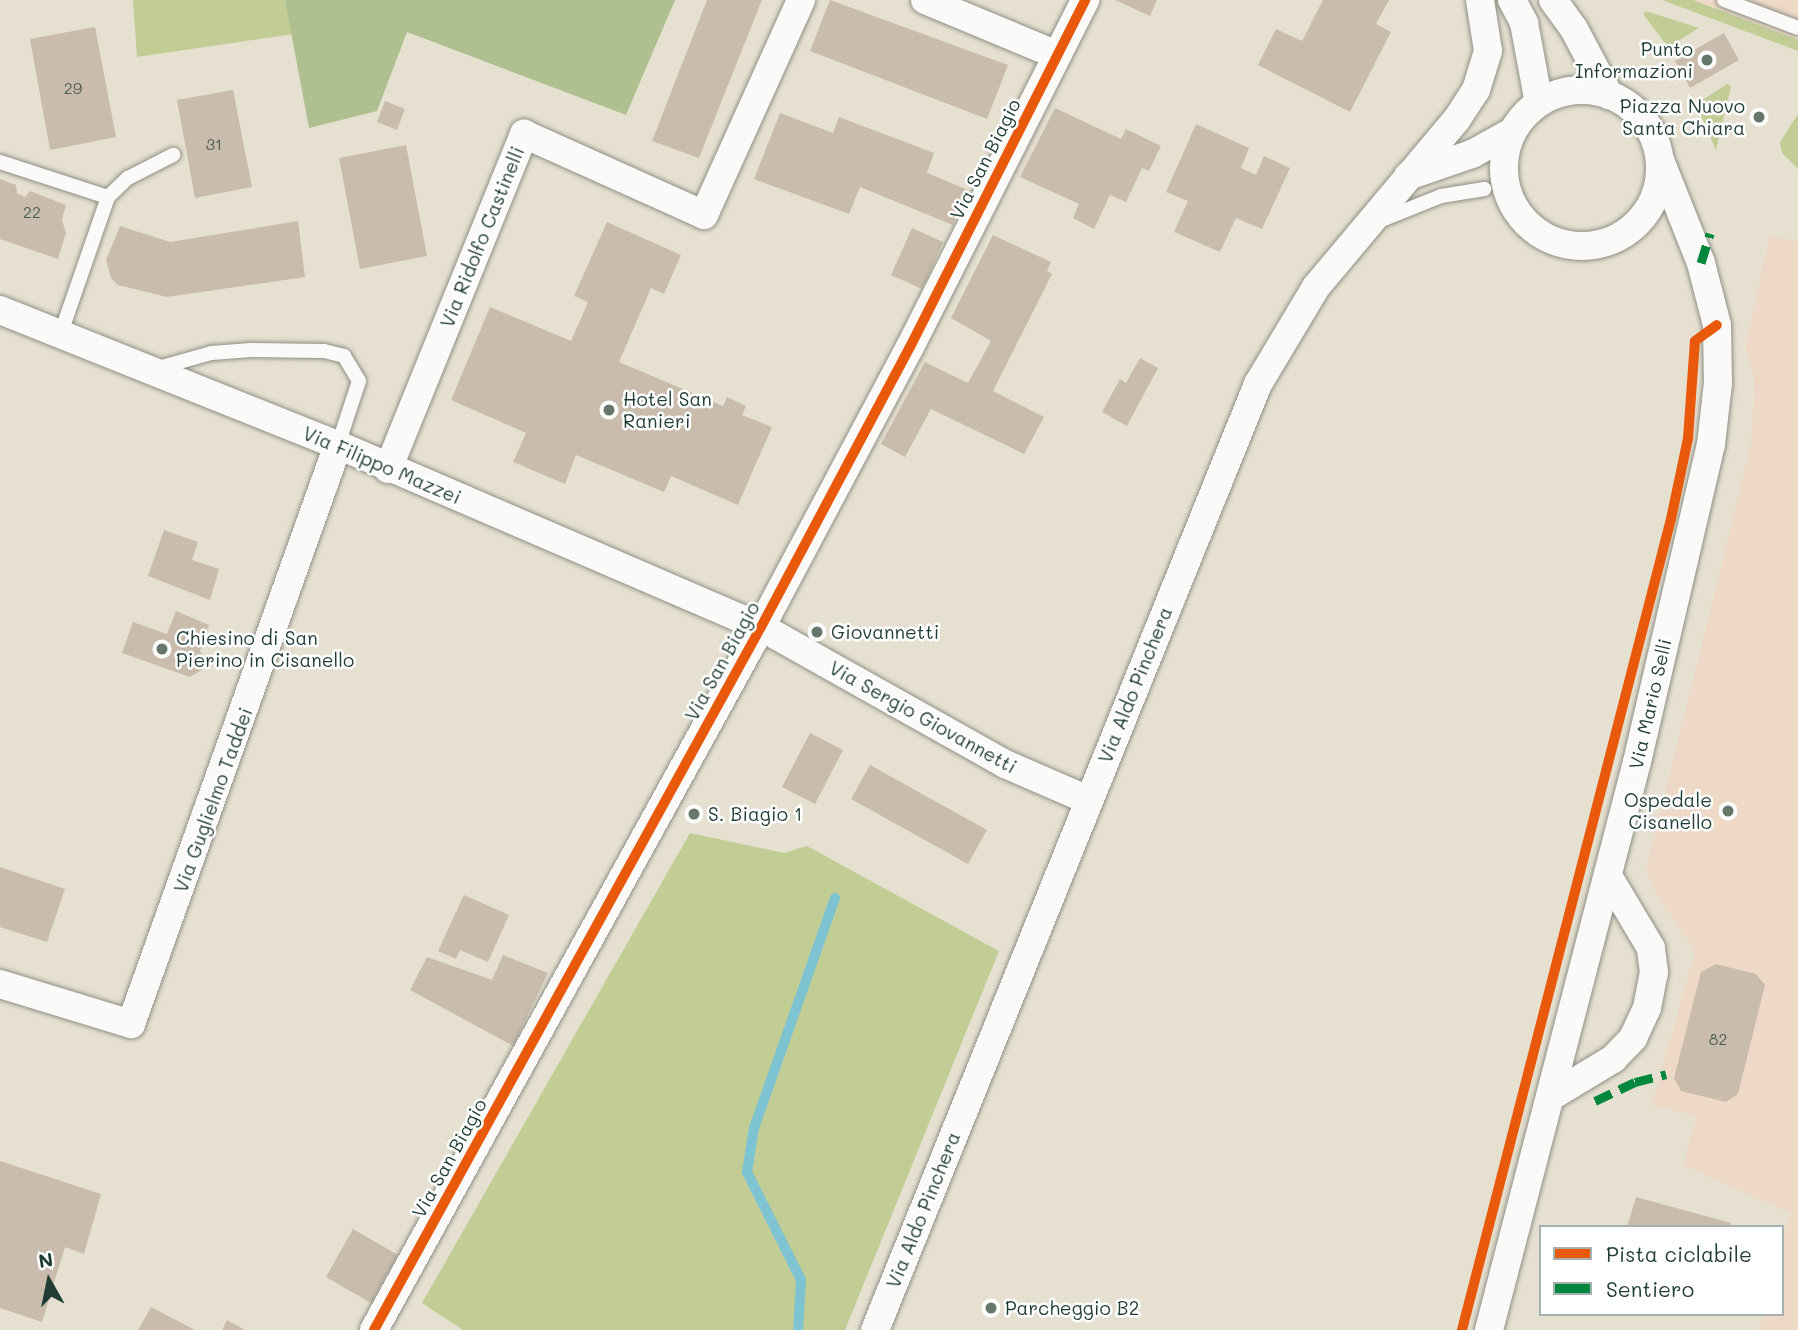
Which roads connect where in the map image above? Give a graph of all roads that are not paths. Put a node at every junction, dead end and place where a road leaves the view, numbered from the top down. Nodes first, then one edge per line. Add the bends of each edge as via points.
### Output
1 (801, 0) edge
2 (925, 0) edge
3 (1085, 0) edge
4 (1480, 0) edge
5 (1512, 0) edge
6 (1553, 0) edge
7 (1724, 0) edge
8 (1798, 28) edge
9 (1057, 55) junction
10 (1609, 95) junction
11 (1539, 103) junction
12 (1513, 132) junction
13 (173, 155) dead end
14 (1660, 160) junction
15 (0, 162) edge
16 (1408, 176) junction
17 (1484, 189) dead end
18 (108, 197) junction
19 (1361, 228) junction
20 (0, 310) edge
21 (61, 333) junction
22 (153, 369) junction
23 (338, 445) junction
24 (388, 469) junction
25 (761, 627) junction
26 (1088, 800) junction
27 (1608, 876) junction
28 (0, 984) edge
29 (1550, 1097) junction
30 (374, 1330) edge
31 (875, 1330) edge
32 (1489, 1330) edge

1 - 24 street, Via Ridolfo Castinelli via 704,215 524,134
2 - 9 street
3 - 9 street, Via San Biagio
4 - 16 street via 1488,51 1481,78 1457,119
5 - 11 street via 1527,36
6 - 10 street via 1589,54
7 - 8 lane
9 - 25 street, Via San Biagio
10 - 11 street via 1570,91
10 - 14 street via 1639,114 1653,135
11 - 12 street
12 - 14 street via 1503,175 1512,204 1531,227 1570,245 1614,239 1638,222 1658,186
12 - 16 street, Via Aldo Pinchera via 1472,154
13 - 18 lane via 128,178
14 - 27 street, Via Mario Selli via 1711,300 1719,355 1717,398 1704,477
15 - 18 lane
16 - 19 street, Via Aldo Pinchera
17 - 19 lane via 1441,196
18 - 21 lane
19 - 26 street, Via Aldo Pinchera via 1300,311 1258,384
20 - 21 street, Via Filippo Mazzei
21 - 22 street, Via Filippo Mazzei
22 - 23 street, Via Filippo Mazzei
22 - 23 lane via 211,353 251,350 324,351 344,356 359,381
23 - 24 street, Via Filippo Mazzei
23 - 28 street, Via Guglielmo Taddei via 198,848 131,1024
24 - 25 street, Via Filippo Mazzei
25 - 26 street, Via Sergio Giovannetti via 1005,764
25 - 30 street, Via San Biagio
26 - 31 street, Via Aldo Pinchera
27 - 29 street, Via Mario Selli
27 - 29 street via 1651,948 1654,973 1647,1008 1633,1038 1613,1059
29 - 32 street, Via Mario Selli

